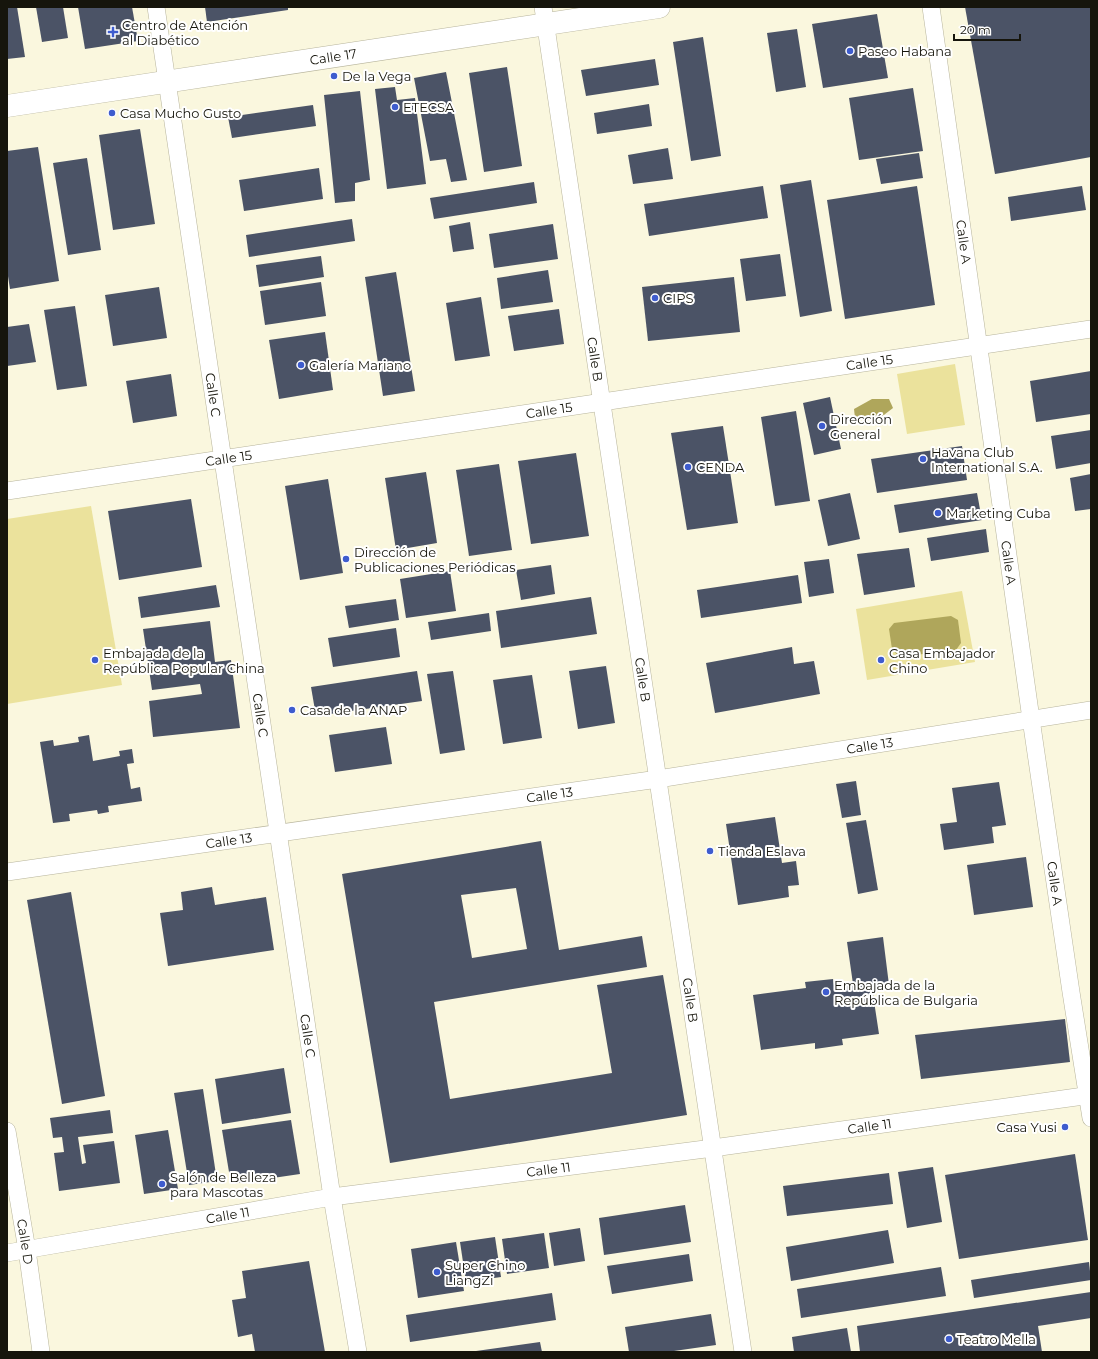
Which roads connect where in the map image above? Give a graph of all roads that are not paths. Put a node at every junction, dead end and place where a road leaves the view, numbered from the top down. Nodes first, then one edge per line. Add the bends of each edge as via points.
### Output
1 (156, 7) edge
2 (660, 7) edge
3 (930, 7) edge
4 (544, 16) edge
5 (167, 81) junction
6 (7, 106) edge
7 (1091, 329) edge
8 (978, 347) junction
9 (601, 401) junction
10 (222, 458) junction
11 (7, 491) edge
12 (1091, 710) edge
13 (1031, 719) junction
14 (658, 779) junction
15 (278, 834) junction
16 (7, 872) edge
17 (1089, 1096) edge
18 (1091, 1118) edge
19 (7, 1131) edge
20 (713, 1148) junction
21 (332, 1197) junction
22 (27, 1250) junction
23 (7, 1253) edge
24 (41, 1352) edge
25 (358, 1352) edge
26 (743, 1352) edge

1 - 5 street, Calle C
2 - 4 street, Calle 17
3 - 8 street, Calle A
4 - 5 street, Calle 17
4 - 9 street, Calle B
5 - 6 street, Calle 17
5 - 10 street, Calle C
7 - 8 street, Calle 15
8 - 9 street, Calle 15
8 - 13 street, Calle A
9 - 10 street, Calle 15
9 - 14 street, Calle B
10 - 11 street, Calle 15
10 - 15 street, Calle C
12 - 13 street, Calle 13
13 - 14 street, Calle 13
13 - 17 street, Calle A
14 - 15 street, Calle 13
14 - 20 street, Calle B
15 - 16 street, Calle 13
15 - 21 street, Calle C
17 - 18 street, Calle A
17 - 20 street, Calle 11
19 - 22 street, Calle D
20 - 21 street, Calle 11
20 - 26 street, Calle B
21 - 22 street, Calle 11
21 - 25 street, Calle C
22 - 23 street, Calle 11
22 - 24 street, Calle D

